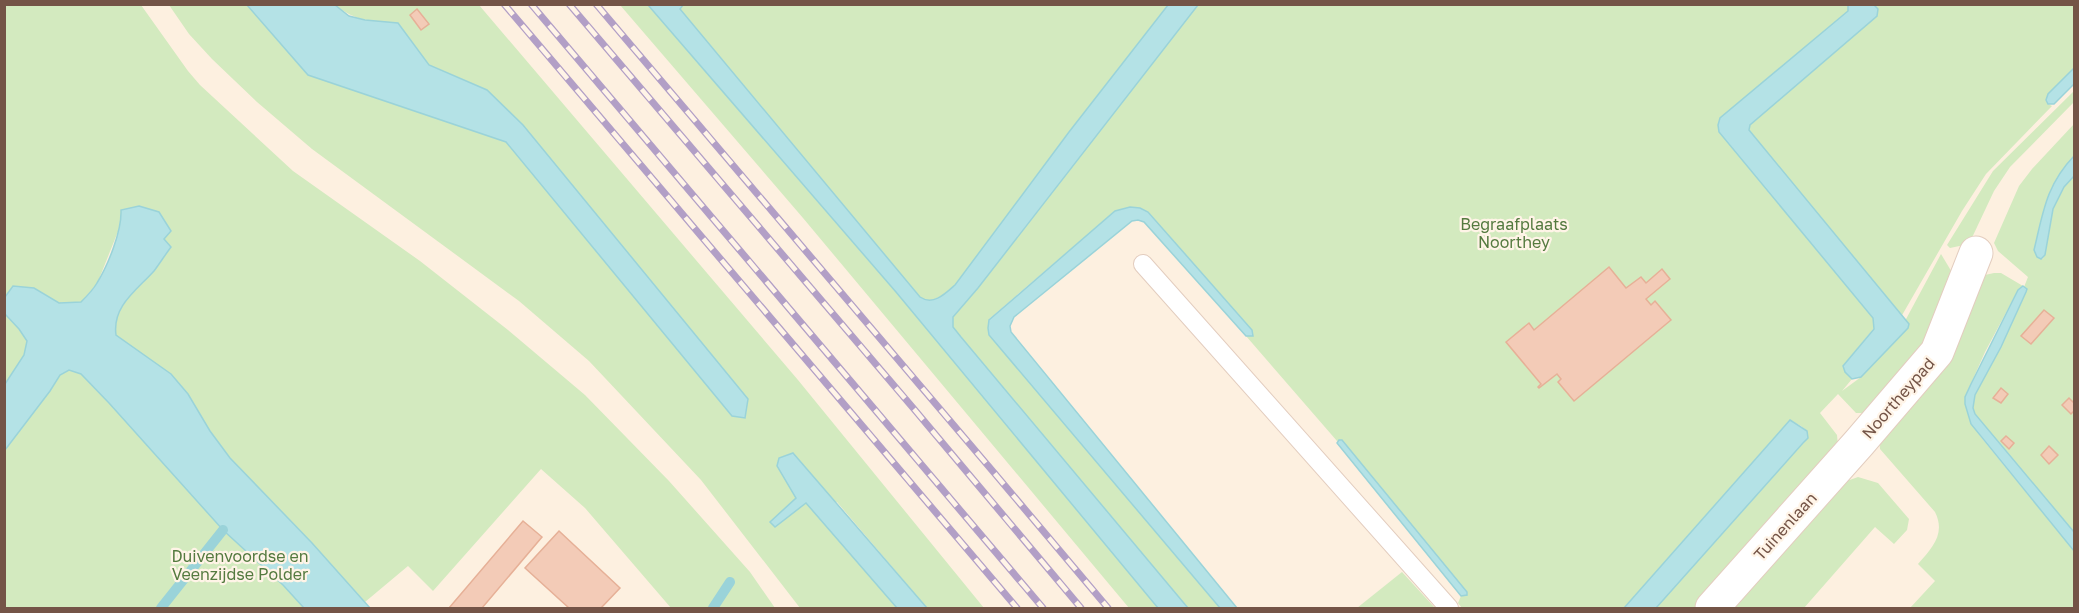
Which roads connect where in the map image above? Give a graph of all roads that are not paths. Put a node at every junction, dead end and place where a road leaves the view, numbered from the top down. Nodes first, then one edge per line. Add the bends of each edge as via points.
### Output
1 (1976, 253) dead end
2 (1143, 264) dead end
3 (1859, 443) joint
4 (1449, 609) edge
5 (1712, 609) edge

1 - 3 street, Noortheypad via 1937,352
2 - 4 lane
3 - 5 street, Tuinenlaan

